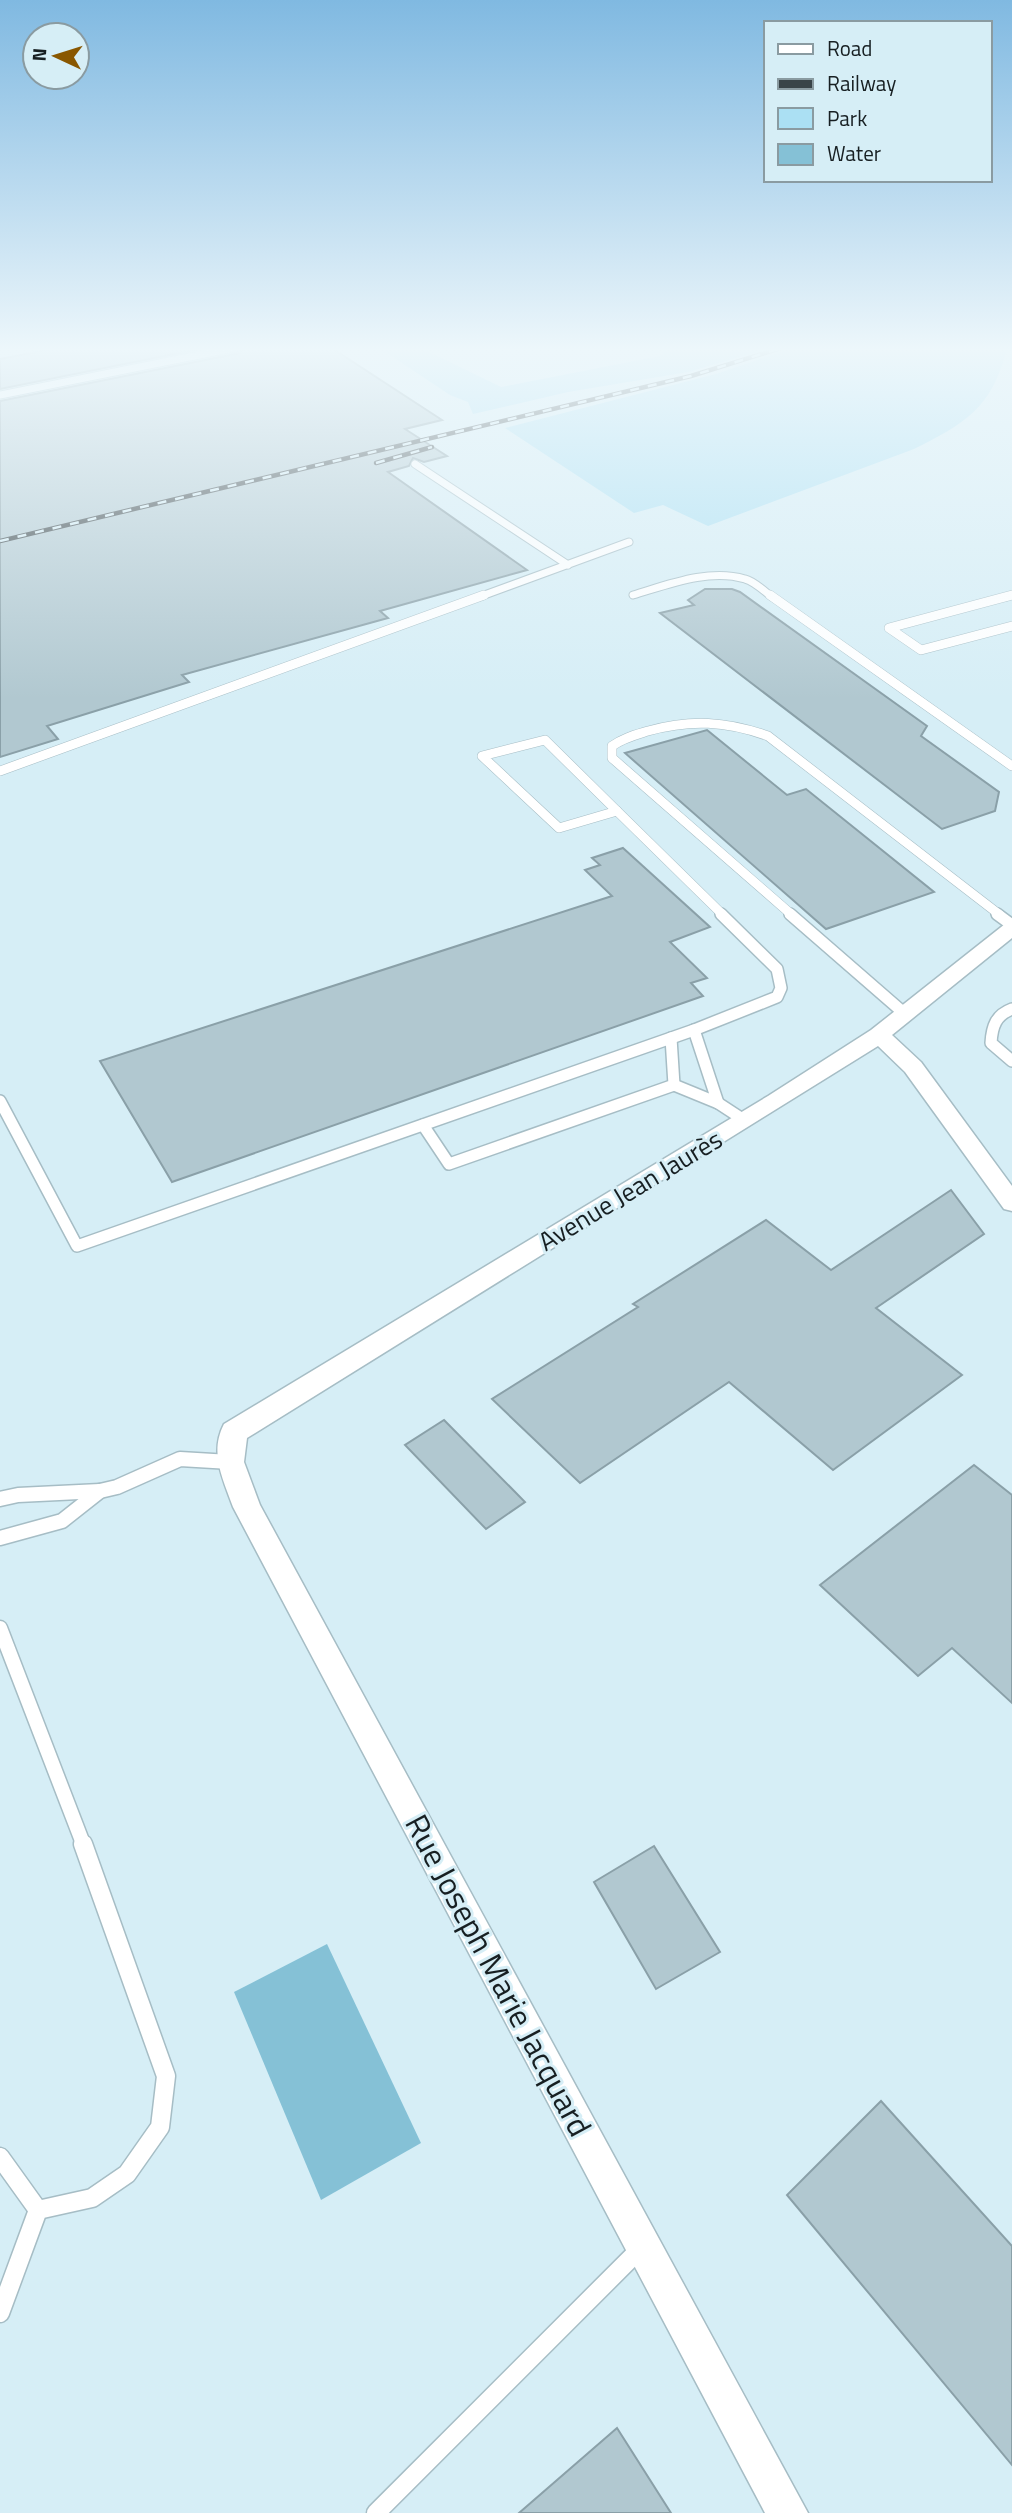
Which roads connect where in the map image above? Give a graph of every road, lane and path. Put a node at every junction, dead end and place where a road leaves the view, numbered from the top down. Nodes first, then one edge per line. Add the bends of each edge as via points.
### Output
1 (415, 464) dead end
2 (629, 542) dead end
3 (568, 565) junction
4 (633, 595) dead end
5 (1012, 595) edge
6 (1012, 626) edge
7 (1012, 766) edge
8 (0, 771) edge
9 (617, 811) junction
10 (1012, 926) edge
11 (1012, 1009) edge
12 (905, 1014) junction
13 (694, 1030) junction
14 (879, 1035) junction
15 (671, 1038) junction
16 (1012, 1061) edge
17 (674, 1085) junction
18 (0, 1101) edge
19 (718, 1103) junction
20 (744, 1120) junction
21 (423, 1125) junction
22 (1012, 1203) edge
23 (232, 1447) junction
24 (100, 1491) junction
25 (0, 1499) edge
26 (0, 1538) edge
27 (0, 1628) edge
28 (0, 2157) edge
29 (38, 2210) junction
30 (644, 2245) junction
31 (0, 2313) edge
32 (376, 2513) edge
33 (787, 2513) edge

1 - 3 lane
2 - 3 lane
3 - 8 lane
4 - 7 lane via 691,577 747,579
5 - 6 lane via 889,628 921,650
9 - 9 lane via 559,828 482,755 545,740
9 - 13 lane via 777,969 781,988 777,997
10 - 12 street, Avenue Jean Jaurès
10 - 12 lane via 768,736 736,723 677,723 611,746 612,758
11 - 16 lane via 1000,1012 991,1028 991,1043
12 - 14 street, Avenue Jean Jaurès
13 - 15 lane
13 - 19 lane
14 - 20 street, Avenue Jean Jaurès
14 - 22 street via 913,1067
15 - 17 lane
15 - 21 lane
17 - 19 lane
17 - 21 lane via 449,1164
18 - 21 lane via 77,1246
19 - 20 lane
20 - 23 street, Avenue Jean Jaurès
23 - 24 lane via 180,1459
23 - 30 street, Rue Joseph Marie Jacquard via 247,1507
24 - 25 lane
24 - 26 lane via 62,1521
27 - 29 lane via 102,1892 166,2076 160,2127 127,2174 92,2198
28 - 29 lane
29 - 31 lane
30 - 32 lane
30 - 33 street, Rue Joseph Marie Jacquard

